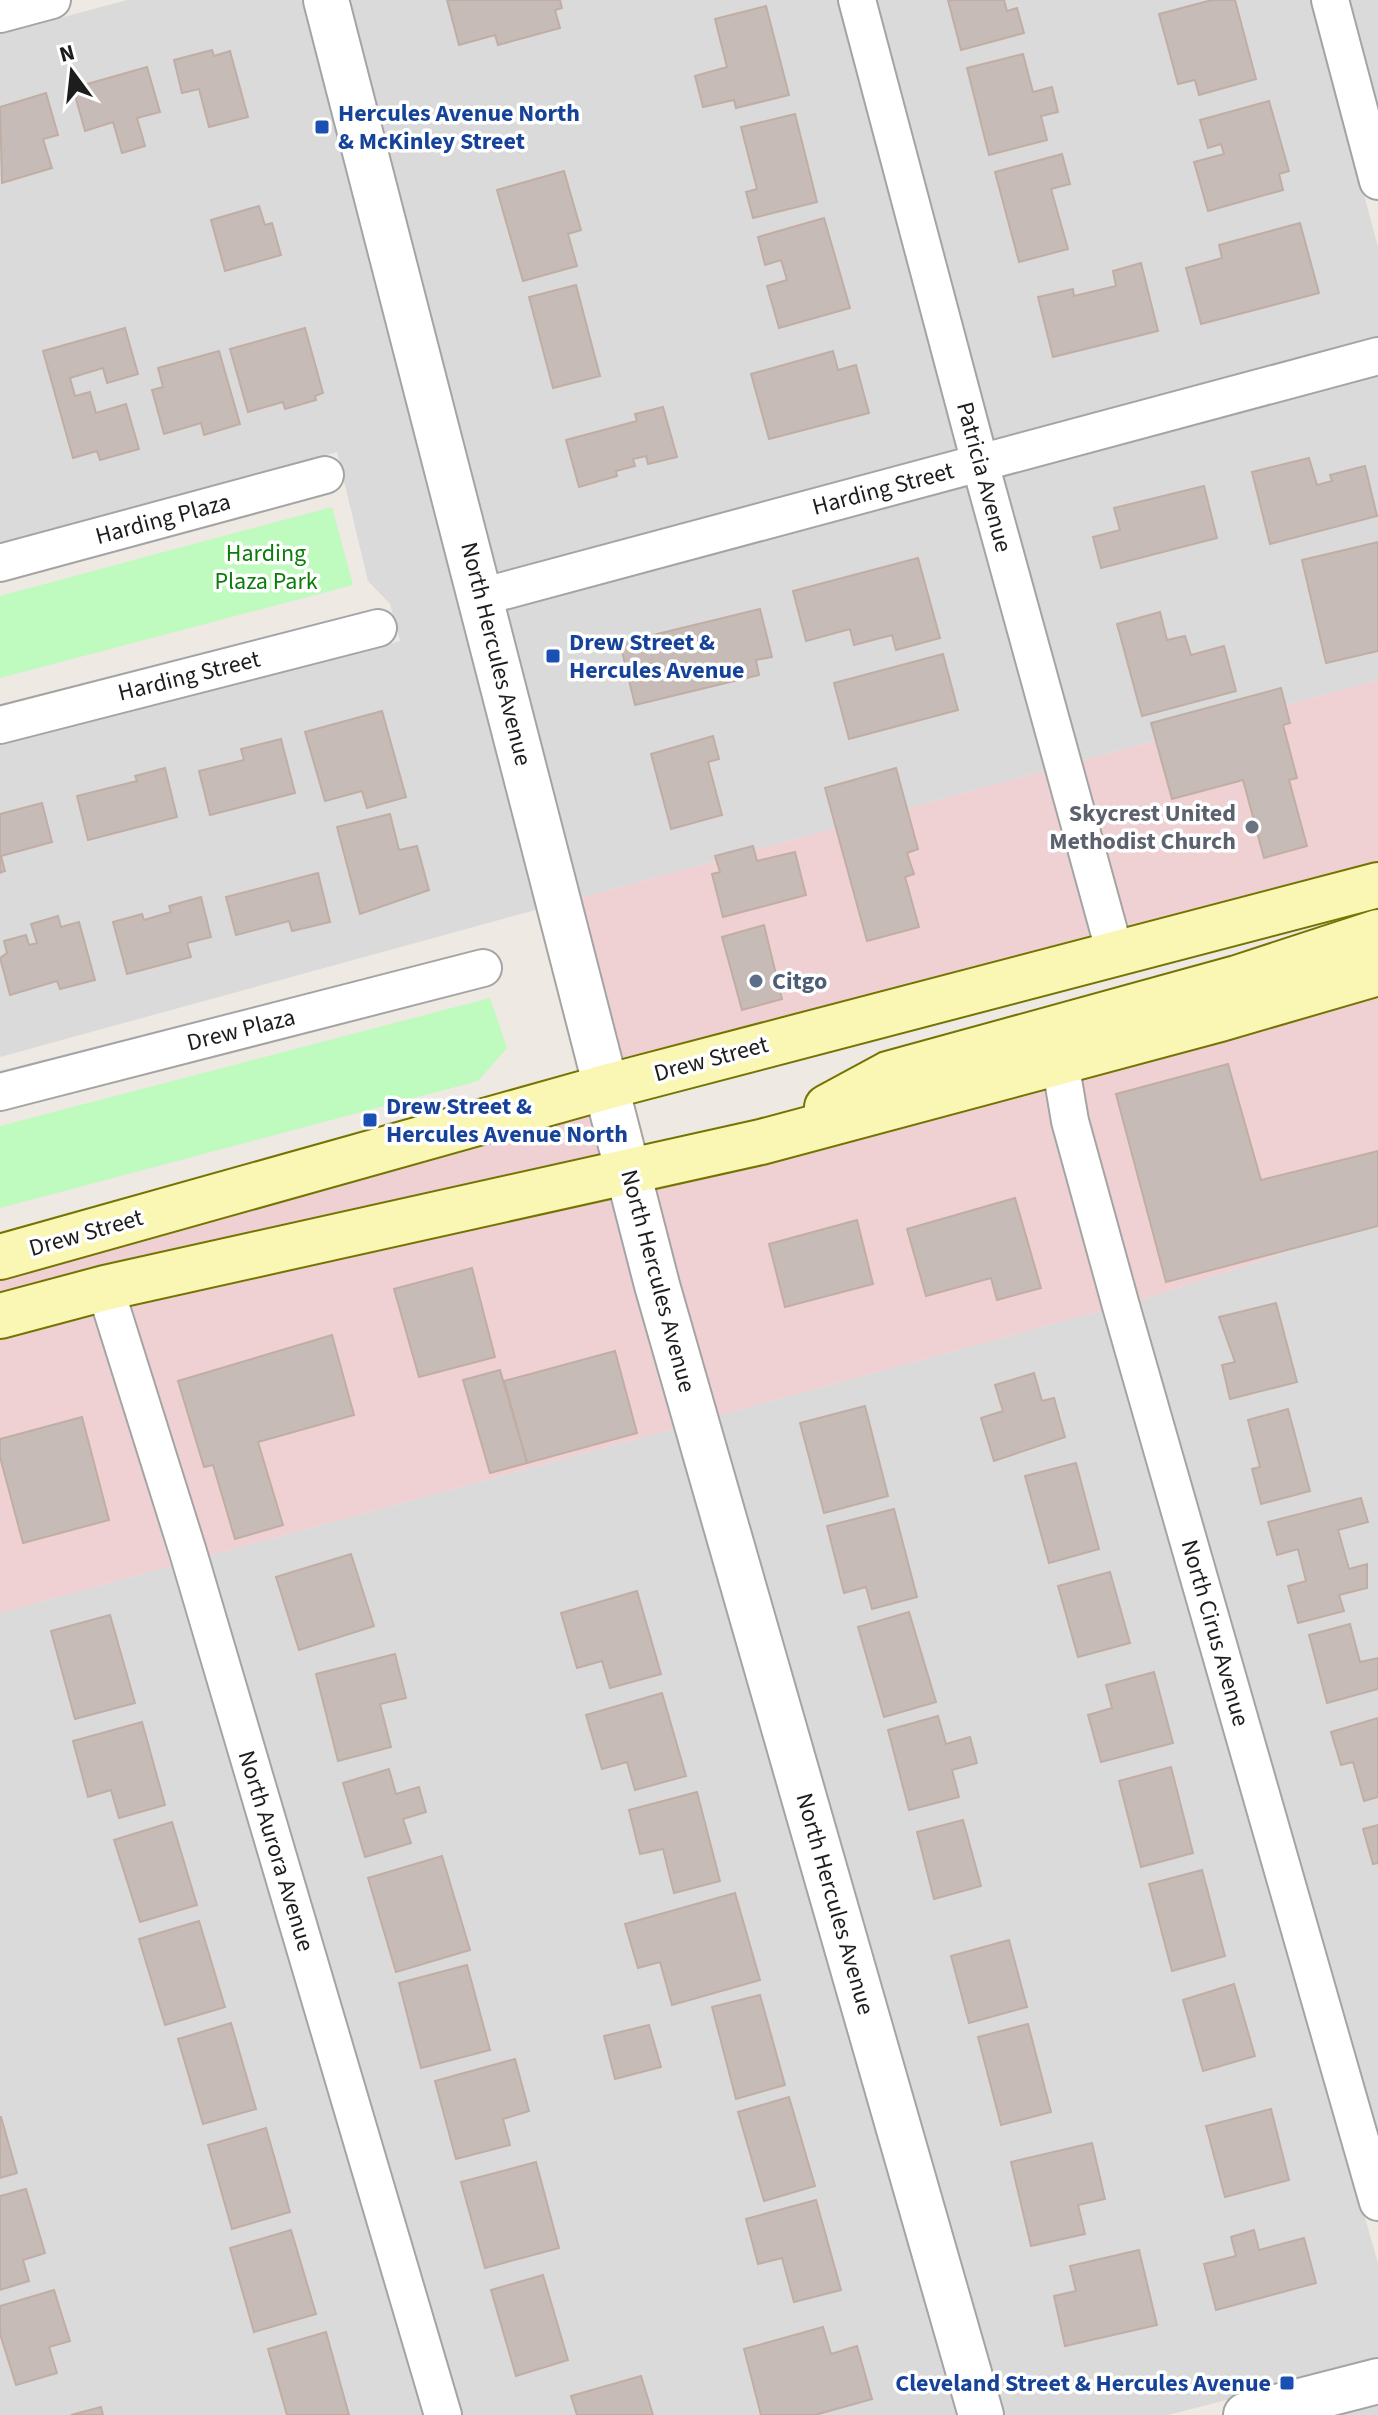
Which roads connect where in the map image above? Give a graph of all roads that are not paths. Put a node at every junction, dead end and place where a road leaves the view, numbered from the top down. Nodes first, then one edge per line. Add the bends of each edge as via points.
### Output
1 (52, 0) edge
2 (326, 0) edge
3 (857, 0) edge
4 (1330, 0) edge
5 (0, 14) edge
6 (1378, 181) edge
7 (1378, 356) edge
8 (980, 463) junction
9 (325, 475) dead end
10 (0, 563) edge
11 (481, 597) junction
12 (378, 628) dead end
13 (0, 725) edge
14 (1378, 885) edge
15 (1308, 903) junction
16 (1378, 932) edge
17 (1115, 953) junction
18 (483, 968) dead end
19 (1378, 973) edge
20 (1065, 1043) junction
21 (606, 1087) junction
22 (0, 1092) edge
23 (628, 1172) junction
24 (0, 1257) edge
25 (105, 1288) junction
26 (0, 1316) edge
27 (1378, 2202) edge
28 (1378, 2381) edge
29 (443, 2415) edge
30 (981, 2415) edge
31 (1246, 2415) edge

1 - 5 street
2 - 11 street, North Hercules Avenue
3 - 8 street, Patricia Avenue
4 - 6 street
7 - 8 street, Harding Street
8 - 11 street, Harding Street
8 - 17 street, Patricia Avenue
9 - 10 street, Harding Plaza
11 - 21 street, North Hercules Avenue
12 - 13 street, Harding Street
14 - 15 main road, Drew Street
15 - 17 main road, Drew Street
15 - 20 main road via 1227,950 1097,992 1081,1005
16 - 20 main road
17 - 21 main road, Drew Street
18 - 22 street, Drew Plaza
19 - 20 main road
20 - 23 main road via 761,1142
20 - 27 street, North Cirus Avenue via 1070,1121
21 - 23 street, North Hercules Avenue
21 - 24 main road, Drew Street
23 - 25 main road
23 - 30 street, North Hercules Avenue
25 - 26 main road
25 - 29 street, North Aurora Avenue
28 - 31 street

